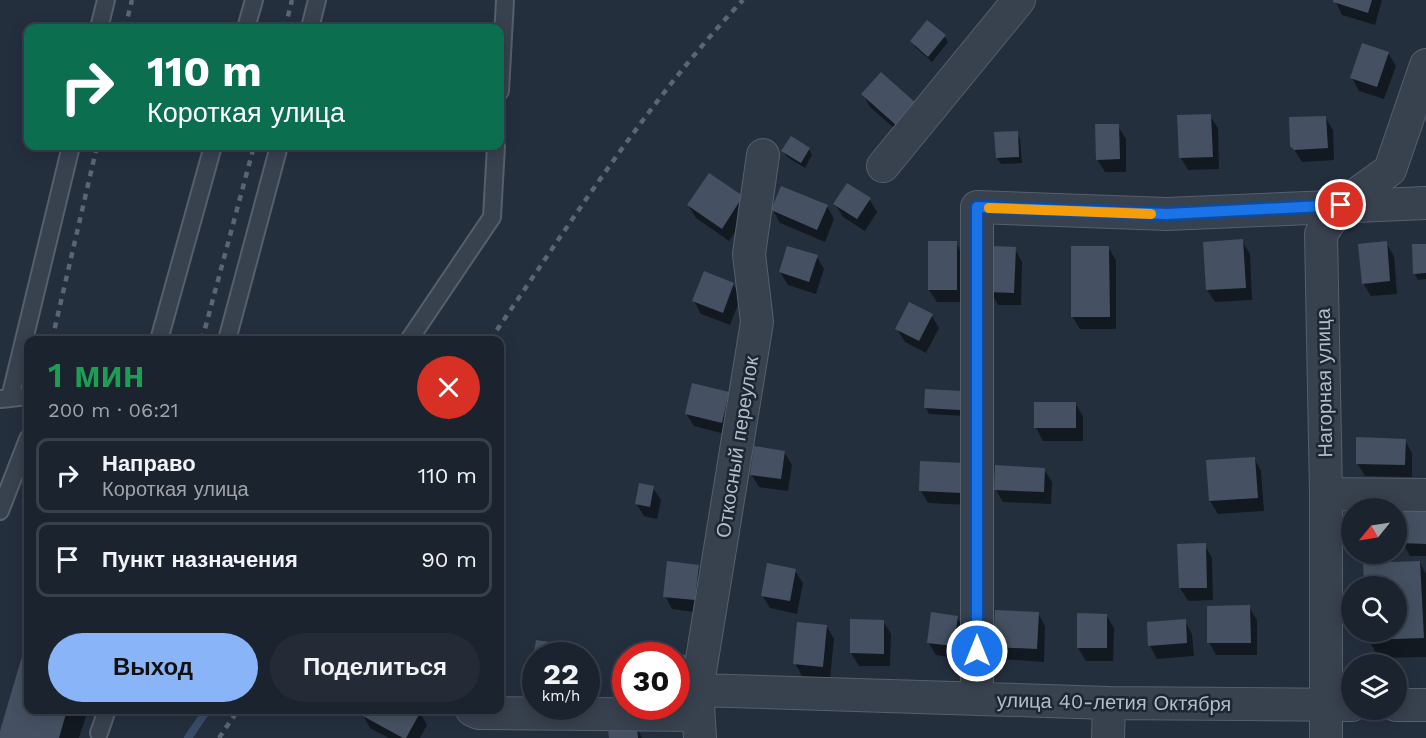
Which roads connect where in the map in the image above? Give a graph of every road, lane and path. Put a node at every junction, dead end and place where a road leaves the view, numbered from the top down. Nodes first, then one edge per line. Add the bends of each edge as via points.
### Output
1 (106, 0) edge
2 (254, 0) edge
3 (317, 0) edge
4 (505, 0) edge
5 (1019, 0) edge
6 (100, 24) edge
7 (247, 24) edge
8 (311, 24) edge
9 (504, 24) edge
10 (1426, 64) edge
11 (70, 150) edge
12 (212, 150) edge
13 (278, 150) edge
14 (496, 150) edge
15 (763, 155) dead end
16 (883, 166) dead end
17 (1426, 202) edge
18 (1341, 205) junction
19 (160, 336) edge
20 (228, 336) edge
21 (412, 336) edge
22 (24, 397) edge
23 (5, 399) edge
24 (24, 449) edge
25 (1326, 494) junction
26 (1426, 495) edge
27 (0, 511) edge
28 (978, 698) junction
29 (1109, 703) junction
30 (1338, 705) edge
31 (1407, 705) edge
32 (1426, 705) edge
33 (504, 713) edge
34 (106, 714) edge
35 (698, 714) edge
36 (99, 733) dead end
37 (1108, 738) edge
38 (1326, 738) edge

1 - 6 lane
2 - 7 lane
3 - 8 lane
4 - 9 lane
5 - 16 street
10 - 18 street, Нагорная улица via 1390,170
11 - 23 lane
12 - 19 lane
13 - 20 lane
14 - 21 lane via 492,217
15 - 35 street, Откосный переулок via 749,254 757,322
17 - 18 street
18 - 25 street, Нагорная улица via 1321,234
18 - 28 street via 1167,214 977,207
22 - 23 lane
24 - 27 lane
25 - 26 street
25 - 30 street, Нагорная улица
28 - 29 street, улица 40-летия Октября
28 - 35 street, улица 40-летия Октября
29 - 30 street, улица 40-летия Октября
29 - 37 street
30 - 38 street, Нагорная улица
31 - 32 street
33 - 35 street, улица 40-летия Октября
34 - 36 lane

